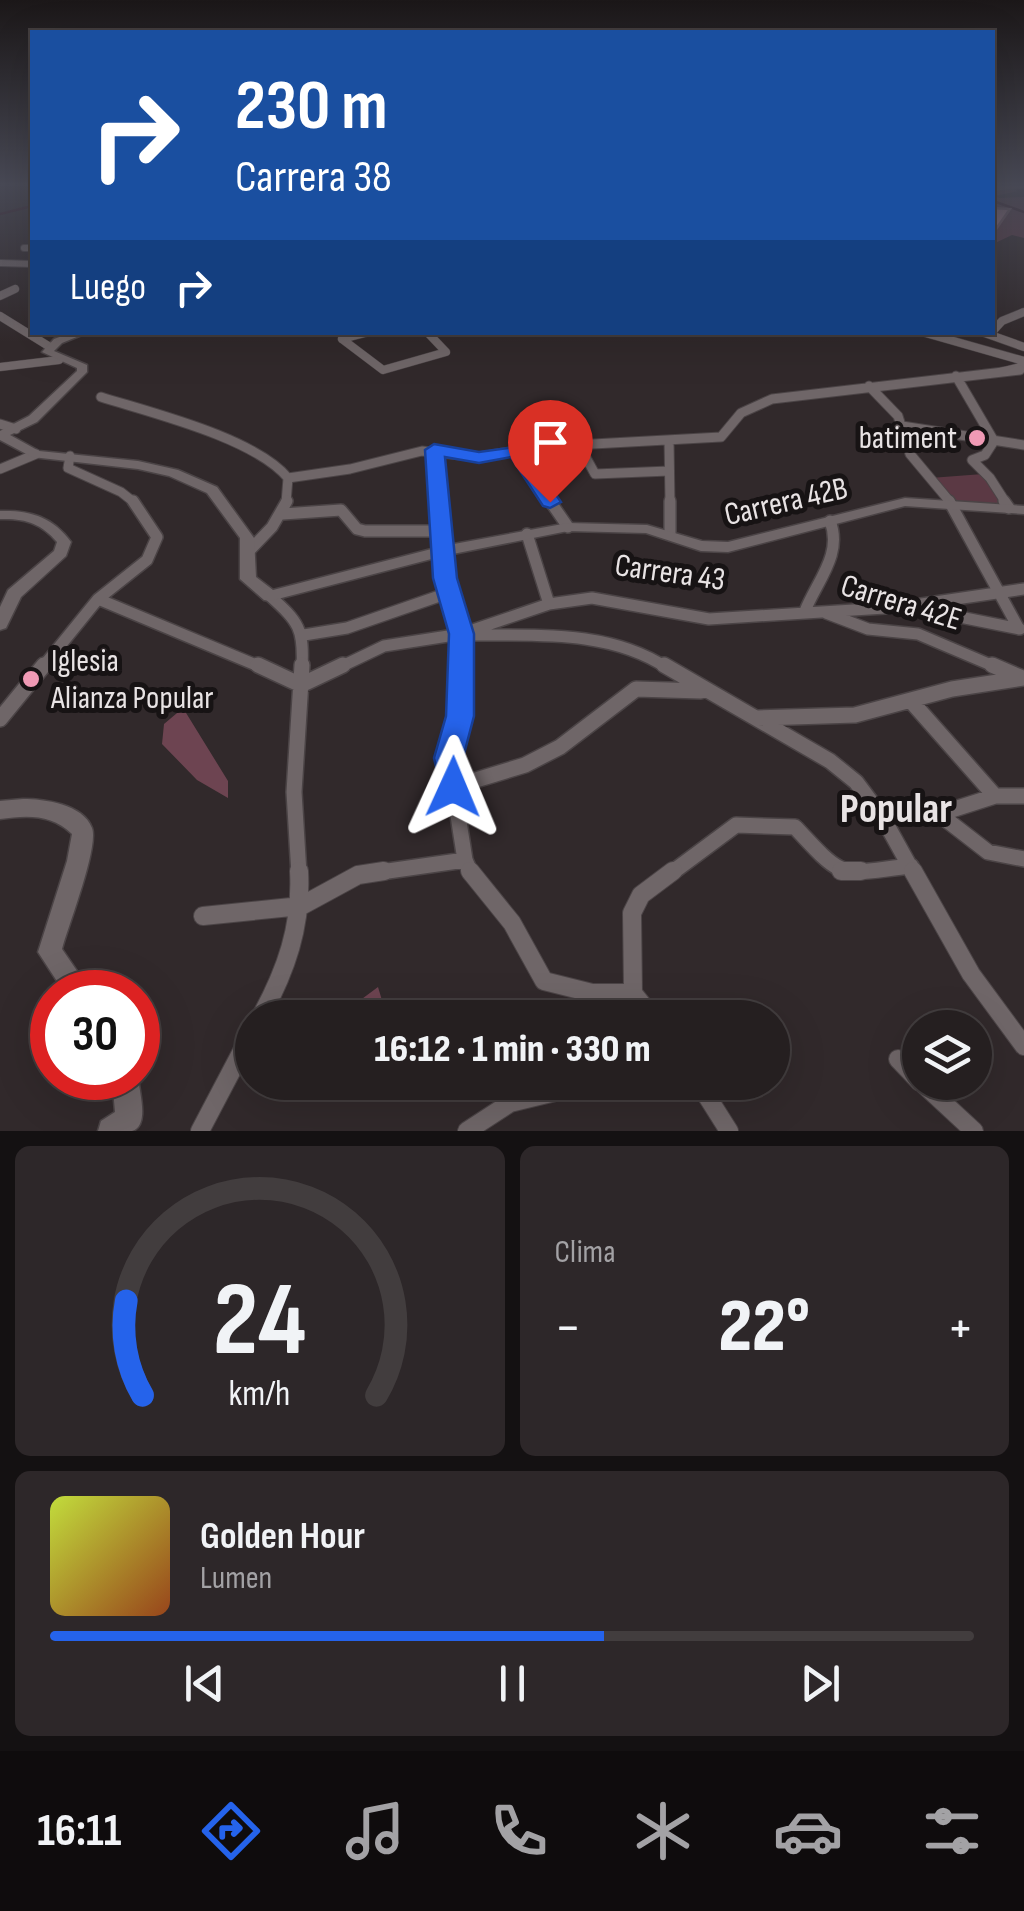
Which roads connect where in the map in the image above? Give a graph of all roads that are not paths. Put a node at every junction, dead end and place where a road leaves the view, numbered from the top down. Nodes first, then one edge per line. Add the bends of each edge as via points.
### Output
1 (1, 263) edge
2 (30, 264) edge
3 (0, 287) edge
4 (0, 296) edge
5 (1024, 312) edge
6 (0, 316) edge
7 (995, 327) edge
8 (30, 334) edge
9 (32, 335) edge
10 (77, 335) edge
11 (357, 335) edge
12 (430, 335) edge
13 (932, 335) edge
14 (982, 335) edge
15 (993, 335) edge
16 (960, 343) junction
17 (50, 346) junction
18 (1024, 347) edge
19 (59, 360) junction
20 (0, 366) edge
21 (1023, 367) edge
22 (956, 376) junction
23 (868, 386) junction
24 (101, 397) dead end
25 (902, 426) junction
26 (4, 431) edge
27 (669, 440) junction
28 (994, 441) junction
29 (579, 445) junction
30 (1024, 445) edge
31 (434, 450) junction
32 (516, 450) junction
33 (36, 454) junction
34 (70, 456) junction
35 (0, 469) edge
36 (669, 471) junction
37 (288, 478) junction
38 (952, 503) junction
39 (1016, 509) edge
40 (0, 514) edge
41 (282, 514) junction
42 (830, 522) junction
43 (568, 527) junction
44 (443, 531) junction
45 (527, 534) junction
46 (670, 534) junction
47 (249, 550) junction
48 (442, 551) junction
49 (1024, 589) edge
50 (1001, 592) junction
51 (448, 594) junction
52 (270, 596) junction
53 (98, 600) junction
54 (549, 604) junction
55 (901, 606) junction
56 (811, 610) junction
57 (0, 624) edge
58 (1021, 630) edge
59 (462, 634) junction
60 (304, 635) junction
61 (1024, 678) edge
62 (301, 685) junction
63 (703, 692) junction
64 (911, 701) junction
65 (757, 718) junction
66 (0, 719) edge
67 (453, 787) junction
68 (994, 796) junction
69 (1024, 796) edge
70 (0, 810) edge
71 (939, 814) junction
72 (884, 818) junction
73 (1024, 859) edge
74 (465, 860) junction
75 (911, 866) junction
76 (301, 906) junction
77 (203, 916) dead end
78 (63, 970) edge
79 (632, 993) junction
80 (270, 1000) edge
81 (638, 1000) edge
82 (1024, 1046) edge
83 (898, 1059) dead end
84 (902, 1063) edge
85 (235, 1064) edge
86 (126, 1100) edge
87 (522, 1100) edge
88 (709, 1100) edge
89 (940, 1100) edge
90 (127, 1127) edge
91 (200, 1131) edge
92 (466, 1131) edge
93 (729, 1131) edge
94 (974, 1131) edge

1 - 2 street
3 - 4 street via 14,289
5 - 7 street
6 - 8 street
9 - 17 street
10 - 17 street
11 - 12 street via 342,339 376,368 392,369 444,354
13 - 16 street
14 - 16 street
15 - 18 street
16 - 21 street
17 - 19 street via 49,356
19 - 20 street
19 - 26 street via 82,372 46,408
21 - 22 street
22 - 23 street
22 - 28 street
23 - 25 street via 891,405
23 - 27 street via 772,399 742,413 721,437
24 - 37 street via 212,433 278,466
25 - 28 street
25 - 38 street via 916,464
26 - 33 street
27 - 29 street
27 - 36 street
28 - 30 street
28 - 39 street via 972,460
29 - 32 street
29 - 36 street via 595,474
31 - 32 street via 479,458
31 - 37 street
31 - 44 street
32 - 43 street
33 - 34 street
33 - 35 street
34 - 47 street via 174,473 212,490
34 - 53 street via 68,468 130,496 157,537 147,560
36 - 46 street
37 - 41 street
38 - 39 street, Carrera 42B
38 - 42 street, Carrera 42B via 906,502
38 - 50 street
40 - 57 street via 38,519 64,542 14,594
41 - 44 street via 340,510 365,531
41 - 47 street
42 - 46 street, Carrera 42B via 728,547
42 - 56 street via 836,549
43 - 45 street, Carrera 42B
43 - 46 street, Carrera 42B
44 - 48 street
45 - 48 street, Carrera 42B
45 - 54 street
47 - 52 street via 248,579
48 - 51 street
48 - 52 street, Carrera 42B
49 - 50 street, Carrera 43
50 - 55 street, Carrera 43
50 - 58 street
51 - 59 street
51 - 60 street via 347,628
52 - 60 street
53 - 62 street
53 - 66 street
54 - 56 street, Carrera 43 via 592,598 709,619
54 - 59 street, Carrera 43
55 - 56 street, Carrera 43
55 - 58 street
56 - 61 street, Carrera 42E via 868,629 918,634
59 - 62 street, Carrera 43 via 384,646
59 - 63 street via 587,637 651,657
59 - 67 street via 460,716 448,758
60 - 62 street
61 - 64 street
62 - 76 street via 294,792
63 - 65 street
63 - 67 street via 636,688 560,747
64 - 65 street via 855,714
64 - 68 street
65 - 72 street via 830,760
67 - 74 street
68 - 69 street
68 - 71 street
70 - 78 street via 49,809 70,815 83,831 50,952
71 - 72 street
71 - 73 street via 986,855
72 - 75 street
74 - 76 street via 358,875
74 - 79 street via 512,923 544,982
75 - 79 street via 845,873 794,826 736,825 641,895 632,913
75 - 82 street via 971,974
76 - 77 street
76 - 80 street via 284,974
79 - 81 street
83 - 84 street
85 - 91 street
86 - 90 street
87 - 92 street
88 - 93 street
89 - 94 street

